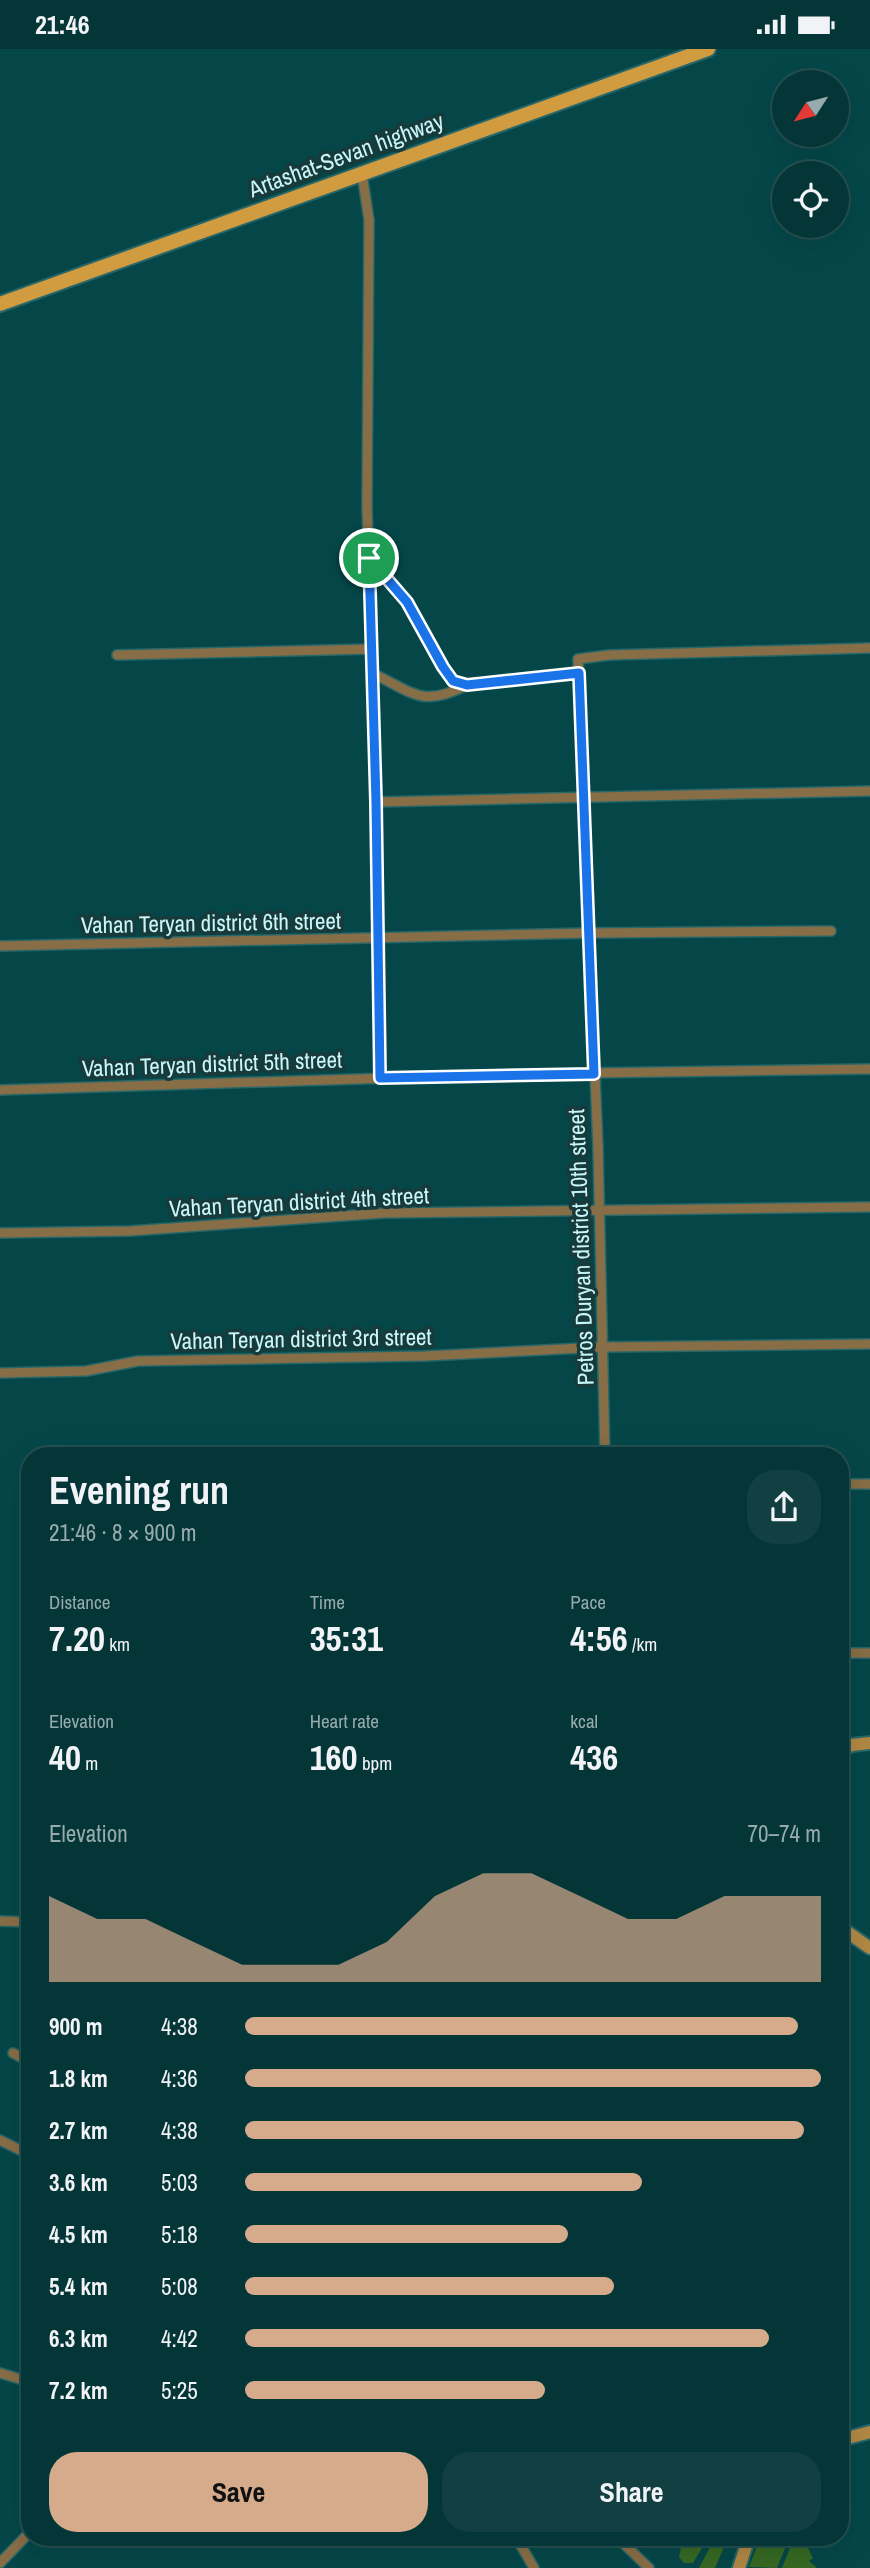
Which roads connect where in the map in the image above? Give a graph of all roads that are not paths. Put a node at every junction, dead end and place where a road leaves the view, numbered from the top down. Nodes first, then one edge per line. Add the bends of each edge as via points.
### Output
1 (708, 49) edge
2 (362, 174) junction
3 (0, 304) edge
4 (369, 558) junction
5 (870, 648) edge
6 (372, 649) junction
7 (117, 655) dead end
8 (372, 673) junction
9 (579, 673) junction
10 (467, 685) junction
11 (870, 791) edge
12 (584, 796) junction
13 (376, 802) junction
14 (831, 931) dead end
15 (590, 933) junction
16 (377, 939) junction
17 (0, 946) edge
18 (870, 1069) edge
19 (594, 1074) junction
20 (380, 1078) junction
21 (0, 1090) edge
22 (870, 1207) edge
23 (600, 1212) junction
24 (0, 1233) edge
25 (870, 1343) edge
26 (604, 1347) junction
27 (0, 1373) edge
28 (605, 1447) edge
29 (849, 1484) edge
30 (870, 1484) edge
31 (849, 1653) edge
32 (870, 1653) edge
33 (870, 1743) edge
34 (849, 1746) edge
35 (0, 1921) edge
36 (21, 1922) edge
37 (849, 1933) edge
38 (870, 1948) edge
39 (13, 2053) dead end
40 (21, 2057) edge
41 (0, 2140) edge
42 (21, 2150) edge
43 (0, 2373) edge
44 (21, 2379) edge
45 (870, 2433) edge
46 (849, 2438) edge
47 (21, 2541) edge
48 (521, 2546) edge
49 (626, 2546) edge
50 (746, 2546) edge
51 (0, 2563) edge
52 (534, 2568) edge
53 (649, 2568) edge
54 (739, 2568) edge

1 - 2 main road, Artashat-Sevan highway
2 - 3 main road, Artashat-Sevan highway
2 - 4 street via 369,220
4 - 6 street
4 - 10 street via 407,602 453,681
5 - 9 street, Petros Duryan district 10th street via 609,655 578,659
6 - 7 street
6 - 8 street
8 - 10 street via 433,698
8 - 13 street
9 - 10 street
9 - 12 street, Petros Duryan district 10th street
11 - 12 street
12 - 13 street
12 - 15 street, Petros Duryan district 10th street
13 - 16 street
14 - 15 street, Vahan Teryan district 6th street
15 - 16 street, Vahan Teryan district 6th street
15 - 19 street, Petros Duryan district 10th street
16 - 17 street, Vahan Teryan district 6th street
16 - 20 street
18 - 19 street, Vahan Teryan district 5th street
19 - 20 street, Vahan Teryan district 5th street
19 - 23 street, Petros Duryan district 10th street
20 - 21 street, Vahan Teryan district 5th street
22 - 23 street, Vahan Teryan district 4th street
23 - 24 street, Vahan Teryan district 4th street via 385,1213 130,1231
23 - 26 street, Petros Duryan district 10th street
25 - 26 street, Vahan Teryan district 3rd street
26 - 27 street, Vahan Teryan district 3rd street via 425,1356 138,1361 86,1371
26 - 28 street, Petros Duryan district 10th street
29 - 30 street
31 - 32 street
33 - 34 main road
35 - 36 street
37 - 38 main road
39 - 40 street
41 - 42 street
43 - 44 street
45 - 46 main road
47 - 51 street
48 - 52 street
49 - 53 street
50 - 54 main road

